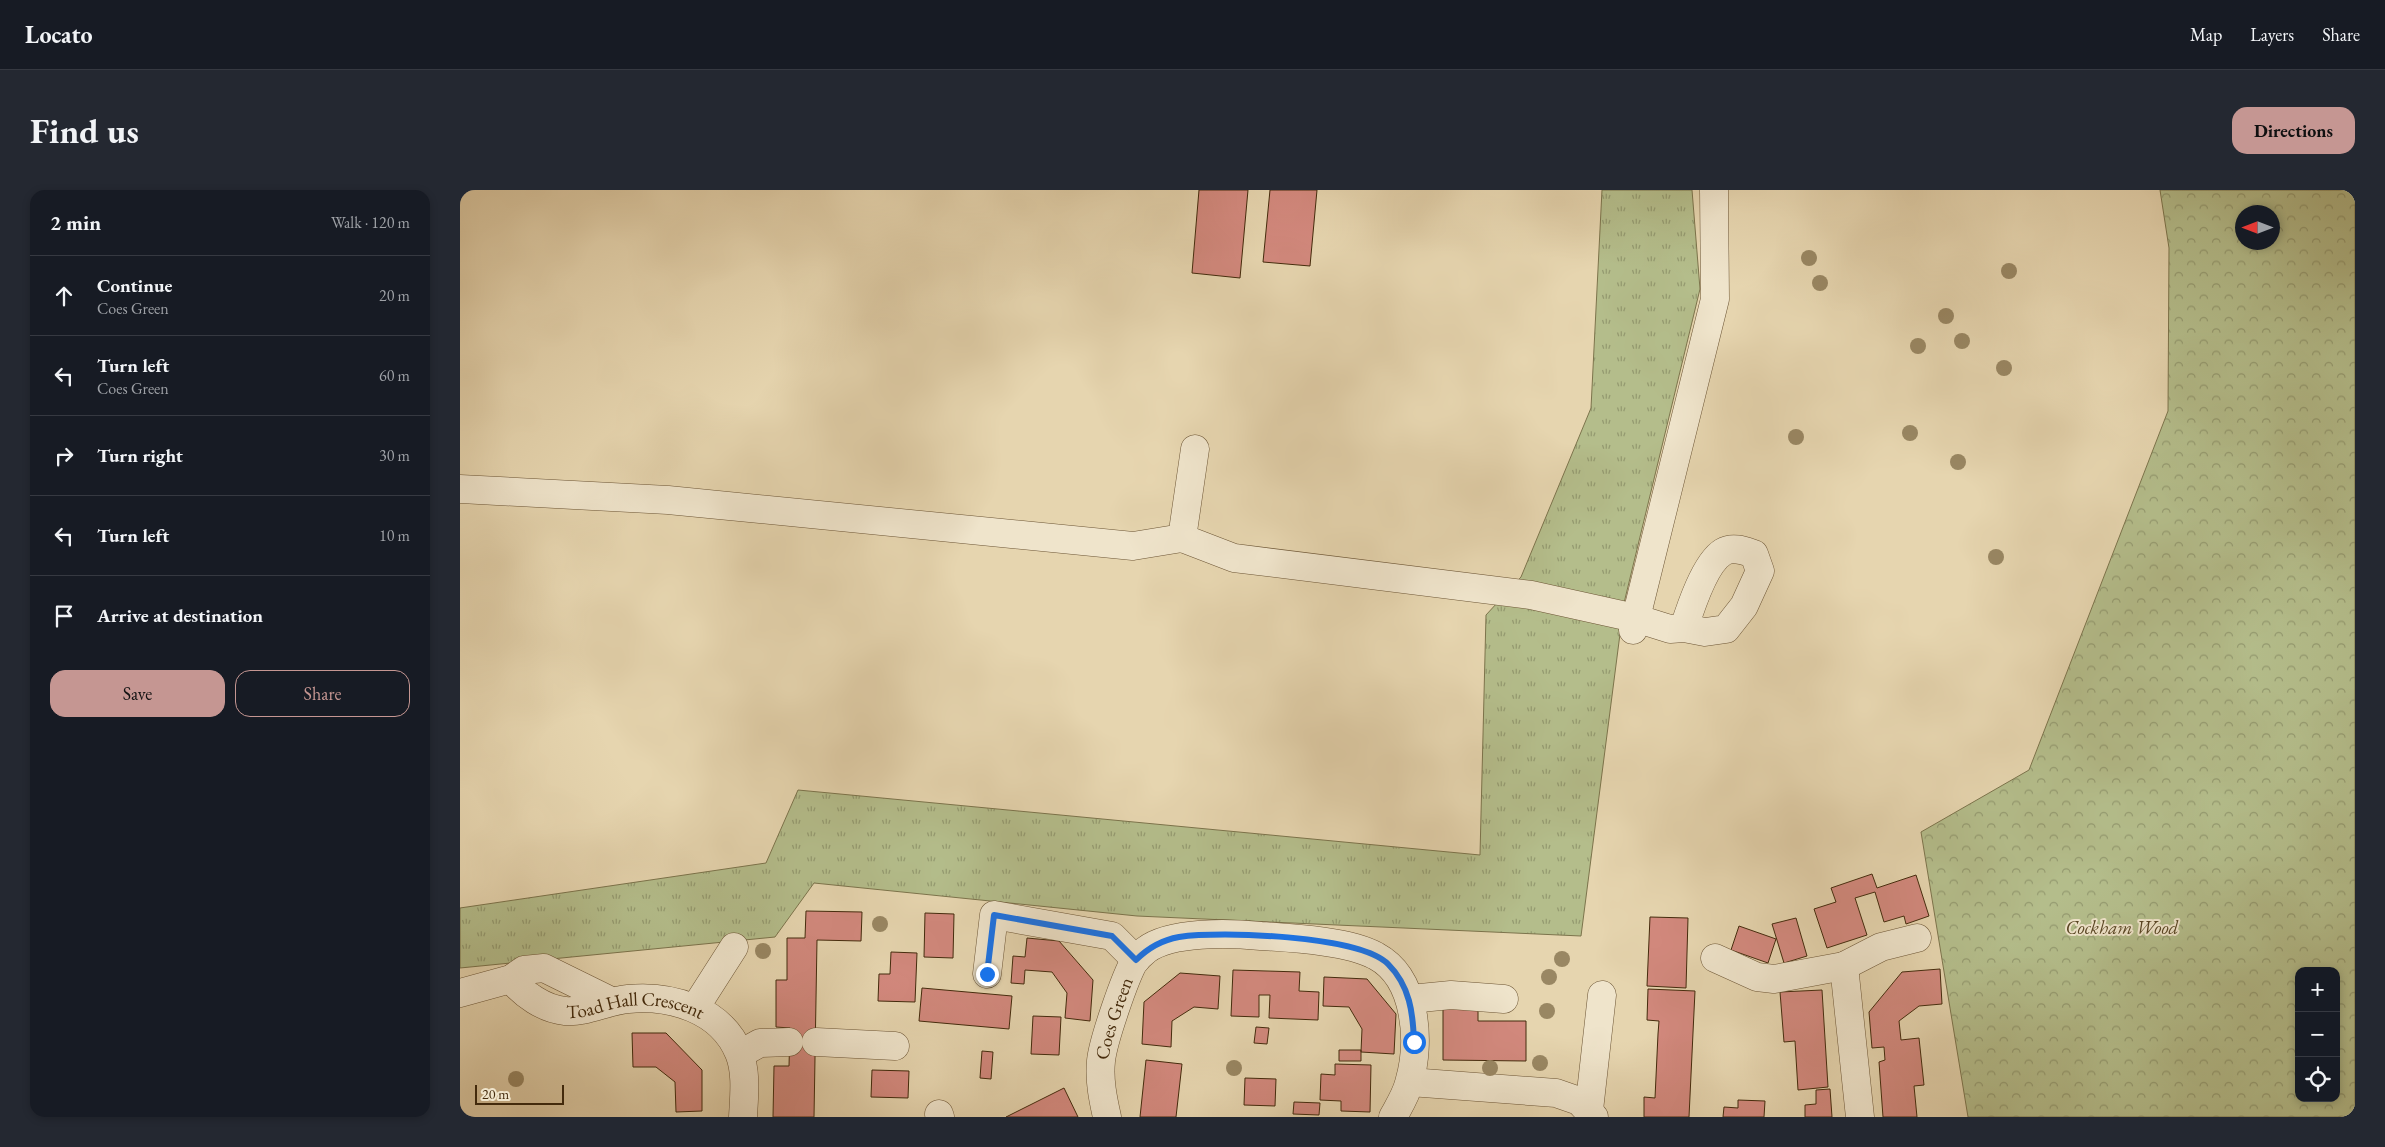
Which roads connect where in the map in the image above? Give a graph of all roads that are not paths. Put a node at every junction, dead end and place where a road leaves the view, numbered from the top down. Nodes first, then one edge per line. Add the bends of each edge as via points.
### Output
1 (1714, 190) edge
2 (1195, 449) dead end
3 (460, 489) edge
4 (1182, 538) junction
5 (1634, 624) junction
6 (1684, 628) dead end
7 (1917, 938) dead end
8 (734, 946) dead end
9 (1714, 958) dead end
10 (1136, 960) junction
11 (1844, 966) junction
12 (987, 974) dead end
13 (460, 993) edge
14 (1602, 995) dead end
15 (1410, 999) junction
16 (1504, 999) dead end
17 (695, 1008) junction
18 (895, 1046) dead end
19 (740, 1054) junction
20 (1410, 1082) junction
21 (1592, 1113) edge
22 (743, 1117) edge
23 (1107, 1117) edge
24 (1393, 1117) edge
25 (1860, 1117) edge

1 - 5 street via 1716,299
2 - 4 street
3 - 4 street via 668,500 1133,546
4 - 5 street via 1234,558 1531,595
5 - 6 street
7 - 11 street via 1882,948
8 - 17 street
9 - 11 street via 1757,977 1774,979
10 - 12 street via 1112,936 994,915
10 - 15 street, Coes Green via 1147,949 1178,937 1252,935 1318,942 1375,955 1388,964
10 - 23 street, Coes Green via 1101,1061 1101,1085
11 - 25 street
13 - 17 street, Toad Hall Crescent via 511,979 524,970 544,968 611,1001 659,998
14 - 21 street
15 - 16 street via 1451,995
15 - 20 street, Coes Green via 1414,1042
17 - 19 street, Toad Hall Crescent via 725,1031
18 - 19 street via 760,1043
19 - 22 street, Toad Hall Crescent via 745,1086
20 - 21 street via 1556,1093 1578,1101
20 - 24 street, Coes Green

